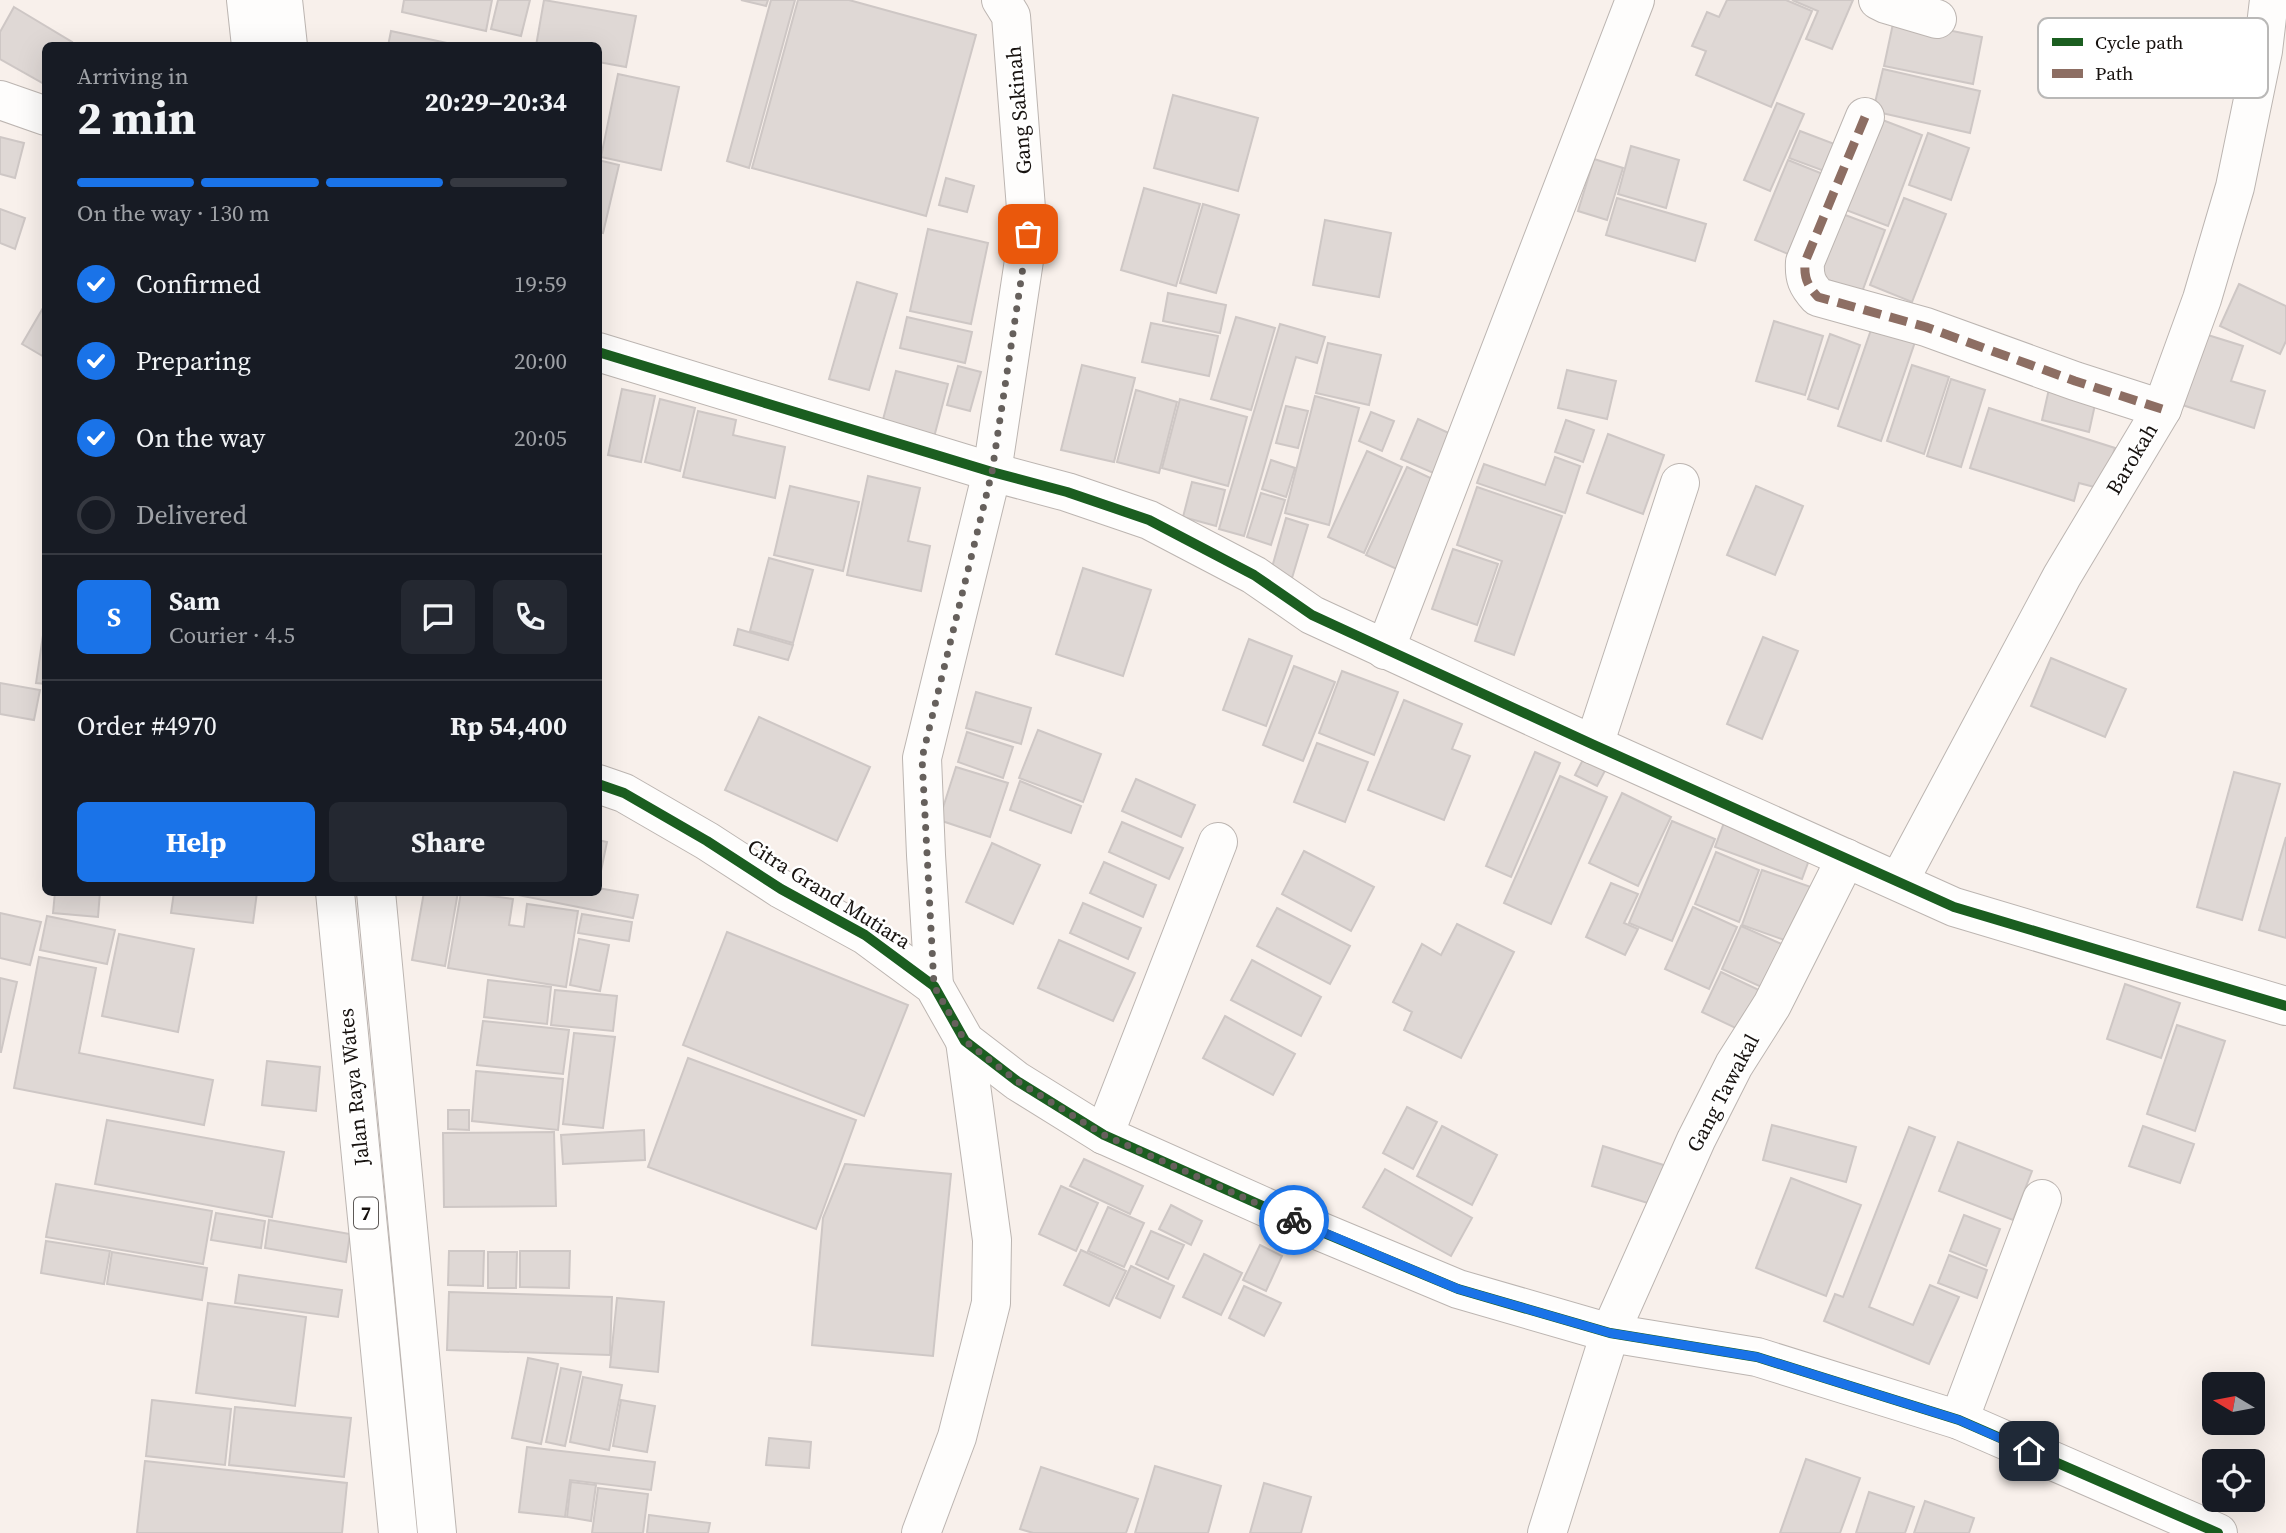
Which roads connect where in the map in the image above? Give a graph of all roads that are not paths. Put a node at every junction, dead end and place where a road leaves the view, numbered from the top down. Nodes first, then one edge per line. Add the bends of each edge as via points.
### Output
1 (246, 0) edge
2 (284, 0) edge
3 (1635, 0) edge
4 (1878, 0) edge
5 (2269, 0) edge
6 (1009, 5) edge
7 (2267, 18) edge
8 (1937, 19) dead end
9 (251, 42) edge
10 (288, 42) edge
11 (2253, 98) edge
12 (0, 100) edge
13 (42, 115) edge
14 (1864, 117) dead end
15 (602, 353) edge
16 (2162, 409) junction
17 (992, 472) junction
18 (1680, 483) dead end
19 (1385, 650) junction
20 (1594, 746) junction
21 (602, 785) edge
22 (1218, 842) dead end
23 (1846, 858) junction
24 (1899, 881) junction
25 (335, 896) edge
26 (376, 896) edge
27 (934, 986) junction
28 (2286, 1006) edge
29 (965, 1041) junction
30 (1104, 1135) junction
31 (2042, 1199) dead end
32 (1610, 1333) junction
33 (1959, 1420) junction
34 (1550, 1532) edge
35 (398, 1533) edge
36 (438, 1533) edge
37 (921, 1533) edge
38 (2218, 1533) edge

1 - 9 main road
2 - 10 main road
3 - 19 main road
4 - 8 main road
5 - 7 main road, Barokah
6 - 17 main road, Gang Sakinah via 1028,234
11 - 16 main road, Barokah via 2235,187 2202,299
12 - 13 main road
14 - 16 main road via 1805,262 1804,277 1818,297 1926,327
15 - 17 main road
16 - 24 main road, Barokah via 2062,576
17 - 19 main road via 1149,520 1254,575 1312,615
17 - 27 main road, Gang Sakinah via 922,758
18 - 20 main road
19 - 20 main road
20 - 23 main road
21 - 27 main road, Citra Grand Mutiara via 624,793 781,889 865,934
22 - 30 main road
23 - 24 main road
23 - 32 main road, Gang Tawakal via 1772,1005 1734,1065
24 - 28 main road via 1954,907
25 - 35 main road, Jalan Raya Wates / 7
26 - 36 main road, Jalan Raya Wates
27 - 29 main road, Citra Grand Mutiara
29 - 30 main road, Citra Grand Mutiara via 1017,1081
29 - 37 main road via 992,1240 992,1303 957,1437
30 - 32 main road, Citra Grand Mutiara via 1458,1289
31 - 33 main road
32 - 33 main road, Citra Grand Mutiara via 1757,1357
32 - 34 main road, Gang Tawakal
33 - 38 main road, Citra Grand Mutiara

